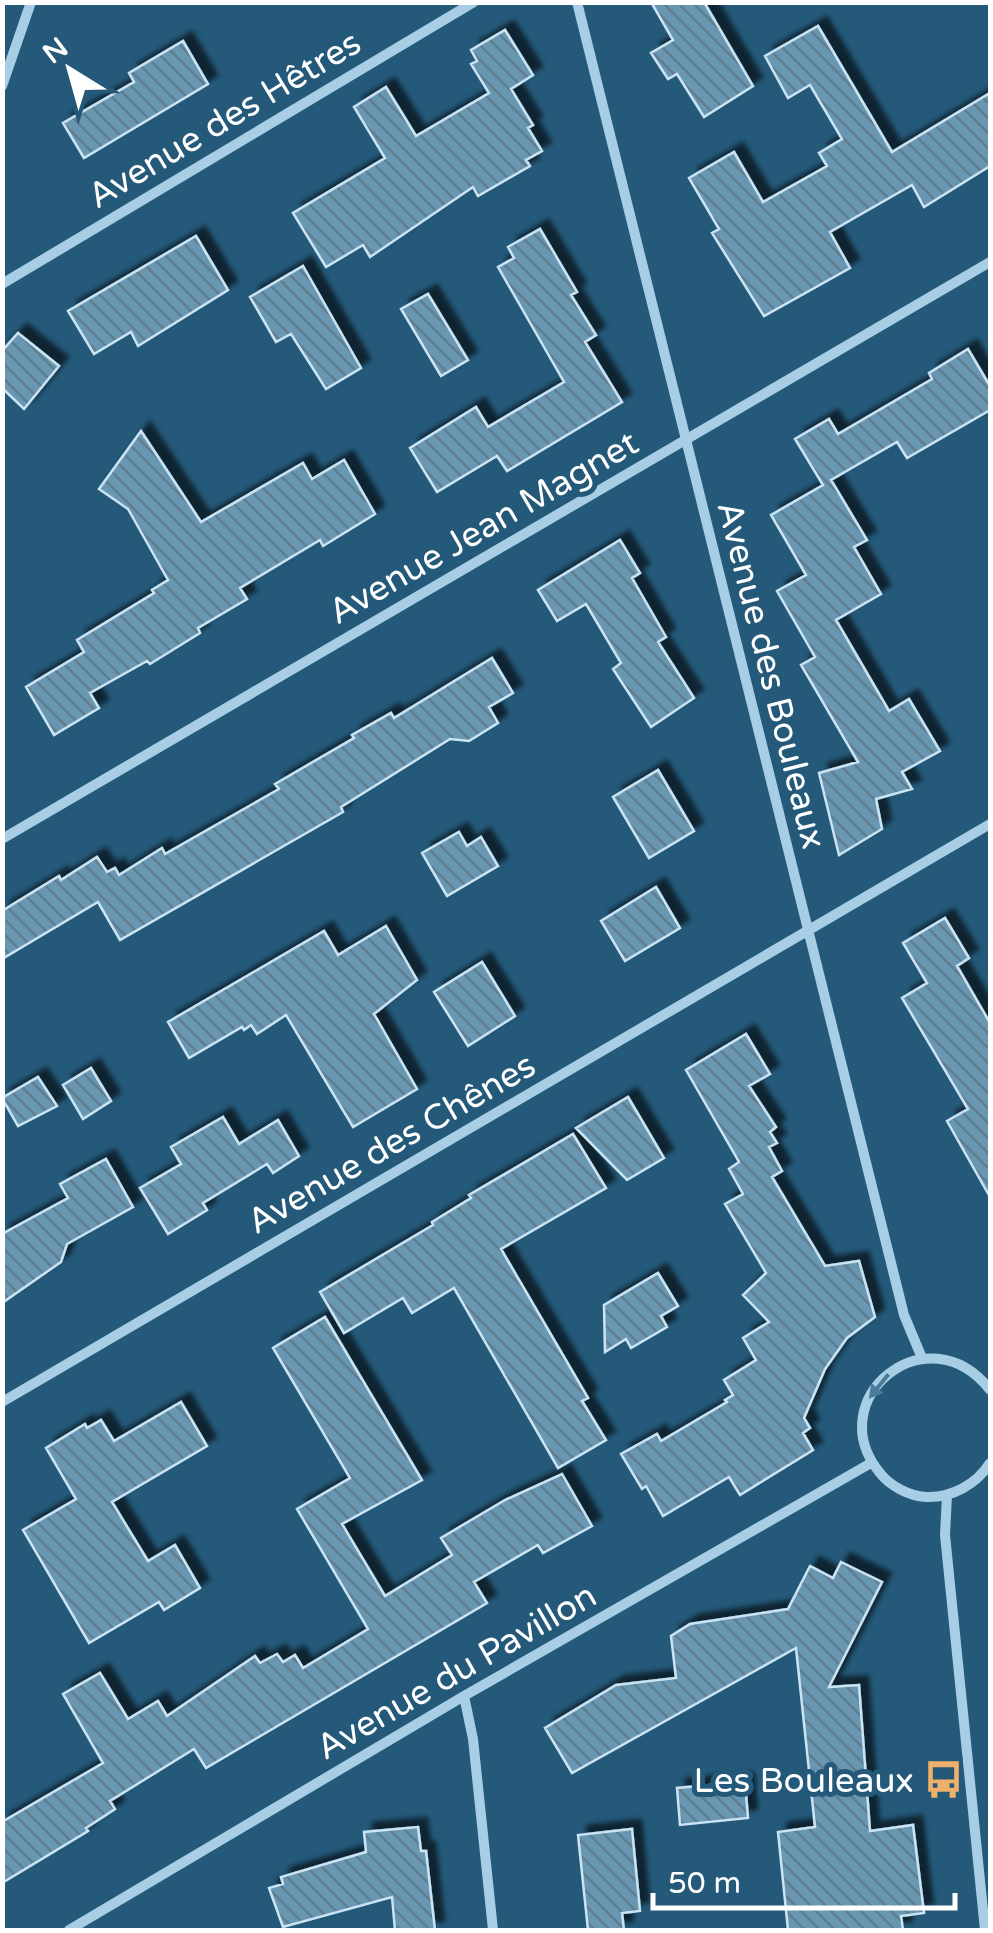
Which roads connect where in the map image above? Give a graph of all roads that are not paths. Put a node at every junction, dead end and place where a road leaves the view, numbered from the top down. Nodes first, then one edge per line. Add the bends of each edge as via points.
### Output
1 (31, 2) edge
2 (474, 2) edge
3 (577, 2) edge
4 (2, 86) edge
5 (990, 262) edge
6 (2, 284) edge
7 (685, 441) junction
8 (990, 824) edge
9 (2, 839) edge
10 (808, 931) junction
11 (922, 1358) junction
12 (990, 1390) edge
13 (2, 1402) edge
14 (871, 1462) junction
15 (990, 1462) edge
16 (947, 1495) junction
17 (464, 1696) junction
18 (70, 1930) edge
19 (493, 1930) edge
20 (985, 1930) edge

1 - 4 street
2 - 6 street, Avenue des Hêtres
3 - 7 street, Avenue des Bouleaux
5 - 7 street, Avenue Jean Magnet
7 - 9 street, Avenue Jean Magnet
7 - 10 street, Avenue des Bouleaux
8 - 10 street, Avenue des Chênes
10 - 11 street, Avenue des Bouleaux via 904,1316
10 - 13 street, Avenue des Chênes
11 - 12 street via 961,1364
11 -> 14 street via 900,1365 869,1397 862,1419
14 - 16 street via 904,1491
14 - 17 street, Avenue du Pavillon
15 - 16 street via 968,1487
16 - 20 street via 945,1535
17 - 18 street, Avenue du Pavillon
17 - 19 street

